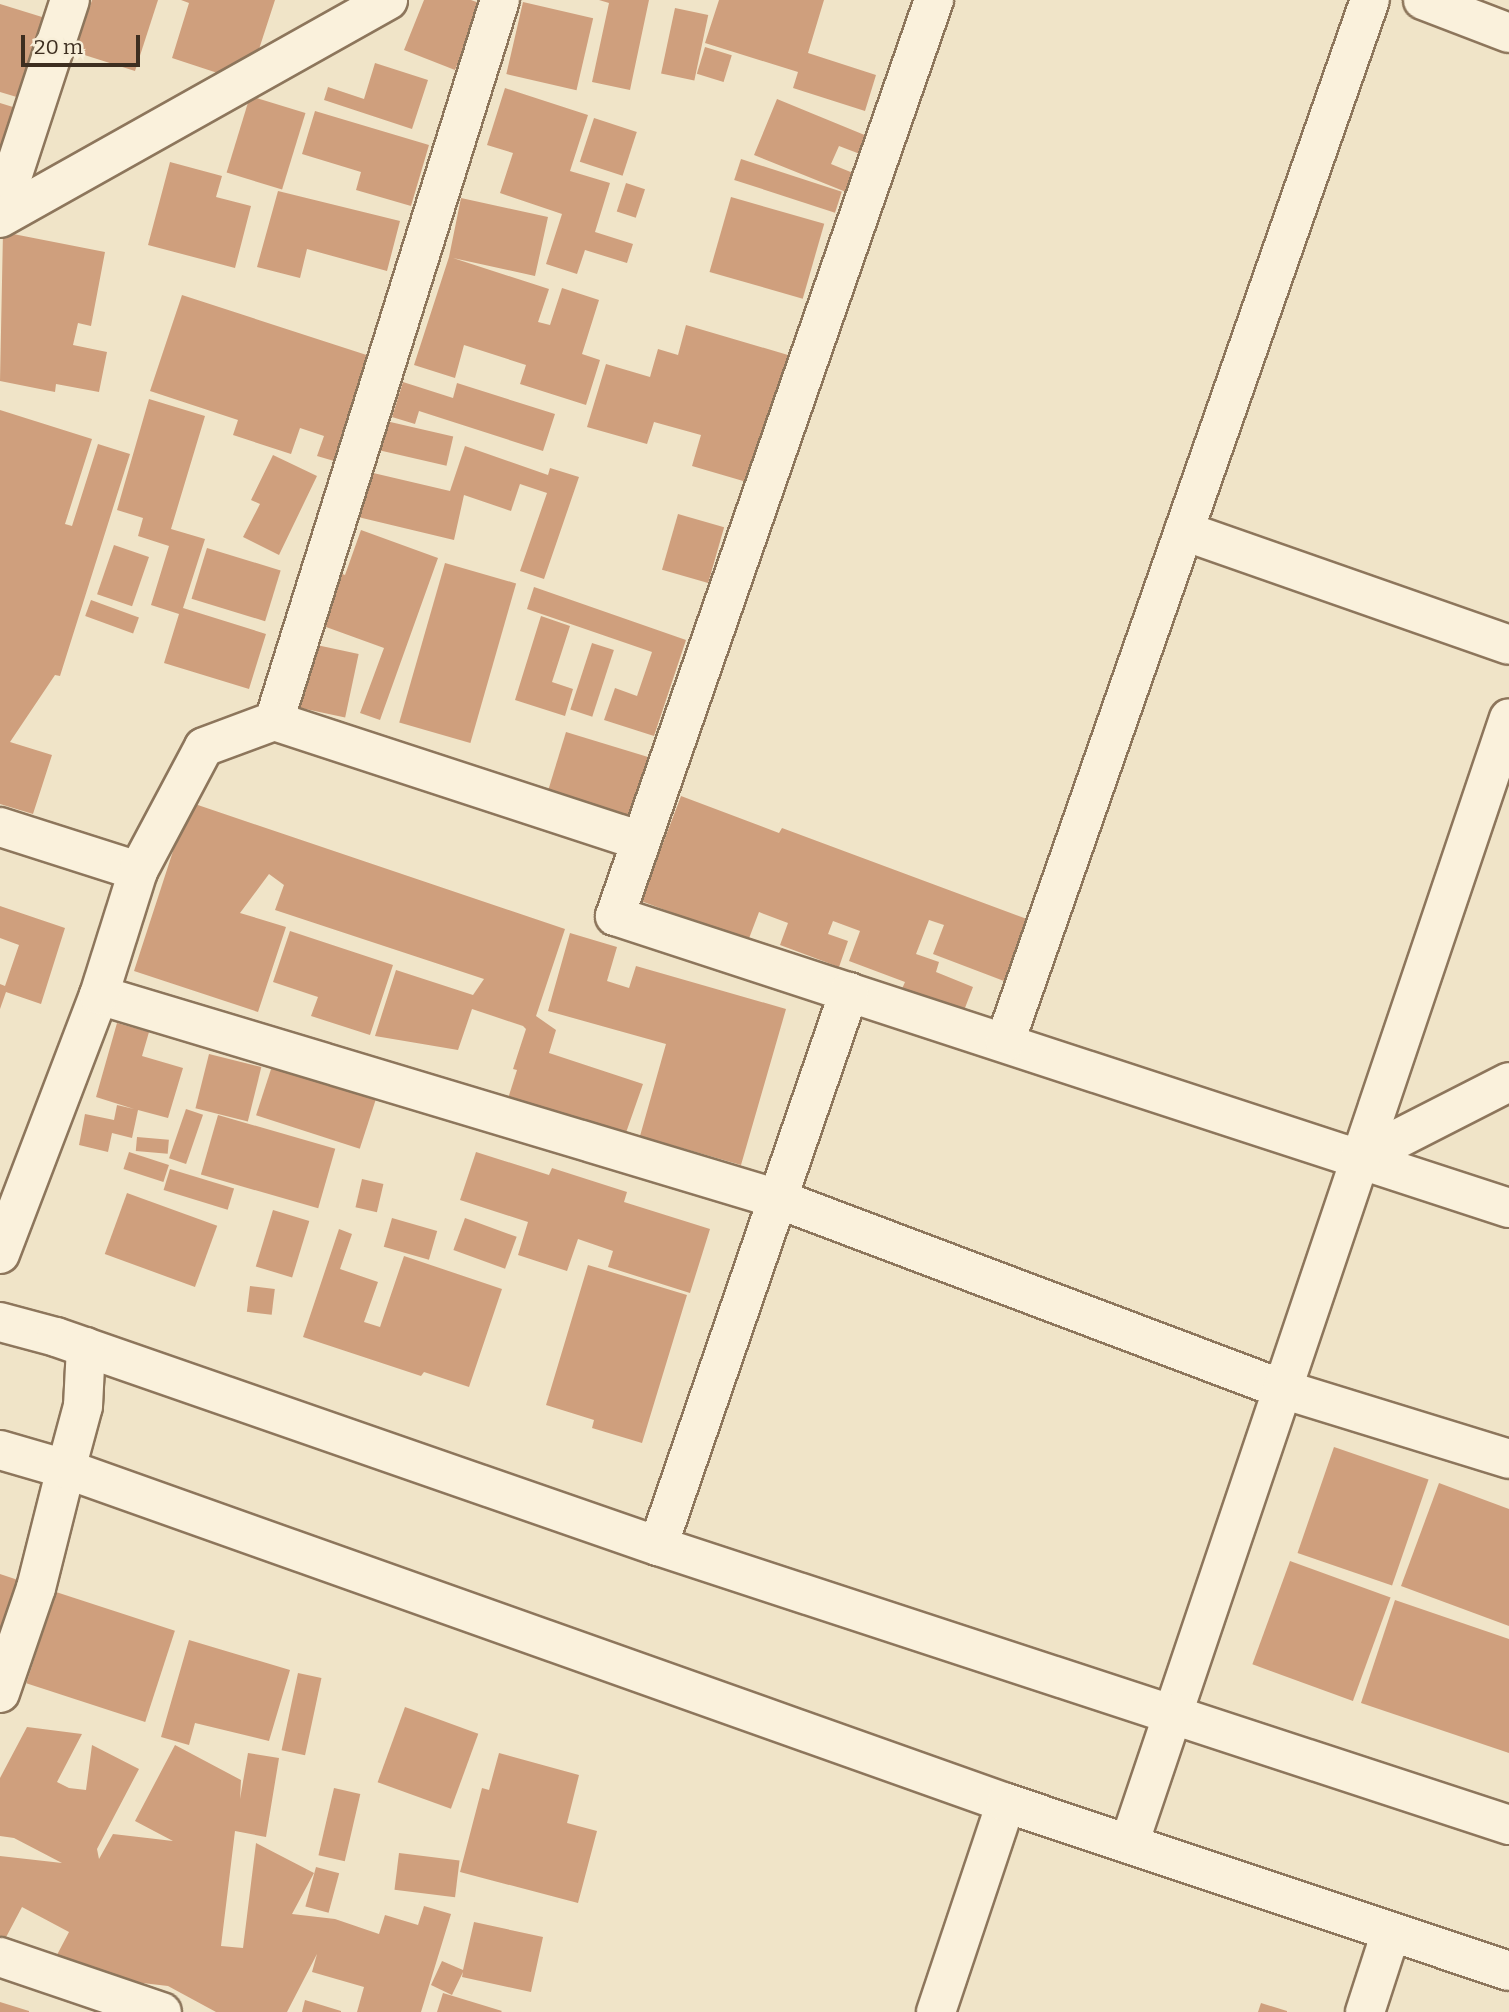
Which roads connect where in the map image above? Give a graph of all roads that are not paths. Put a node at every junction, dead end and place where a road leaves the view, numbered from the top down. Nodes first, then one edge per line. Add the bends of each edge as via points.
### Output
1 (70, 0) edge
2 (388, 0) edge
3 (500, 0) edge
4 (934, 0) edge
5 (1370, 0) edge
6 (1423, 0) edge
7 (1509, 33) edge
8 (0, 216) edge
9 (1184, 531) junction
10 (1509, 645) edge
11 (1509, 718) edge
12 (274, 720) junction
13 (0, 827) edge
14 (641, 841) junction
15 (138, 871) junction
16 (849, 992) junction
17 (99, 995) junction
18 (1005, 1042) junction
19 (1509, 1082) edge
20 (1360, 1158) junction
21 (778, 1199) junction
22 (1509, 1208) edge
23 (0, 1254) edge
24 (0, 1322) edge
25 (86, 1347) junction
26 (1282, 1389) junction
27 (0, 1450) edge
28 (1509, 1459) edge
29 (65, 1469) junction
30 (659, 1546) junction
31 (0, 1693) edge
32 (1172, 1714) junction
33 (1006, 1803) junction
34 (1509, 1825) edge
35 (1129, 1844) junction
36 (1391, 1932) junction
37 (0, 1956) edge
38 (1509, 1971) edge
39 (162, 2012) edge
40 (936, 2012) edge
41 (1364, 2012) edge

1 - 8 street
2 - 8 street
3 - 12 street
4 - 14 street
5 - 9 street
6 - 7 street
9 - 10 street
9 - 18 street
11 - 20 street
12 - 14 street
12 - 15 street via 204,747
13 - 15 street
14 - 16 street via 615,916
15 - 17 street
16 - 18 street
16 - 21 street
17 - 21 street
17 - 23 street
18 - 20 street
19 - 20 street
20 - 22 street
20 - 26 street
21 - 26 street
21 - 30 street
24 - 25 street
25 - 29 street via 83,1406
25 - 30 street
26 - 28 street
26 - 32 street
27 - 29 street
29 - 31 street via 36,1588
29 - 33 street
30 - 32 street
32 - 34 street
32 - 35 street
33 - 35 street
33 - 40 street
35 - 36 street
36 - 38 street
36 - 41 street
37 - 39 street

